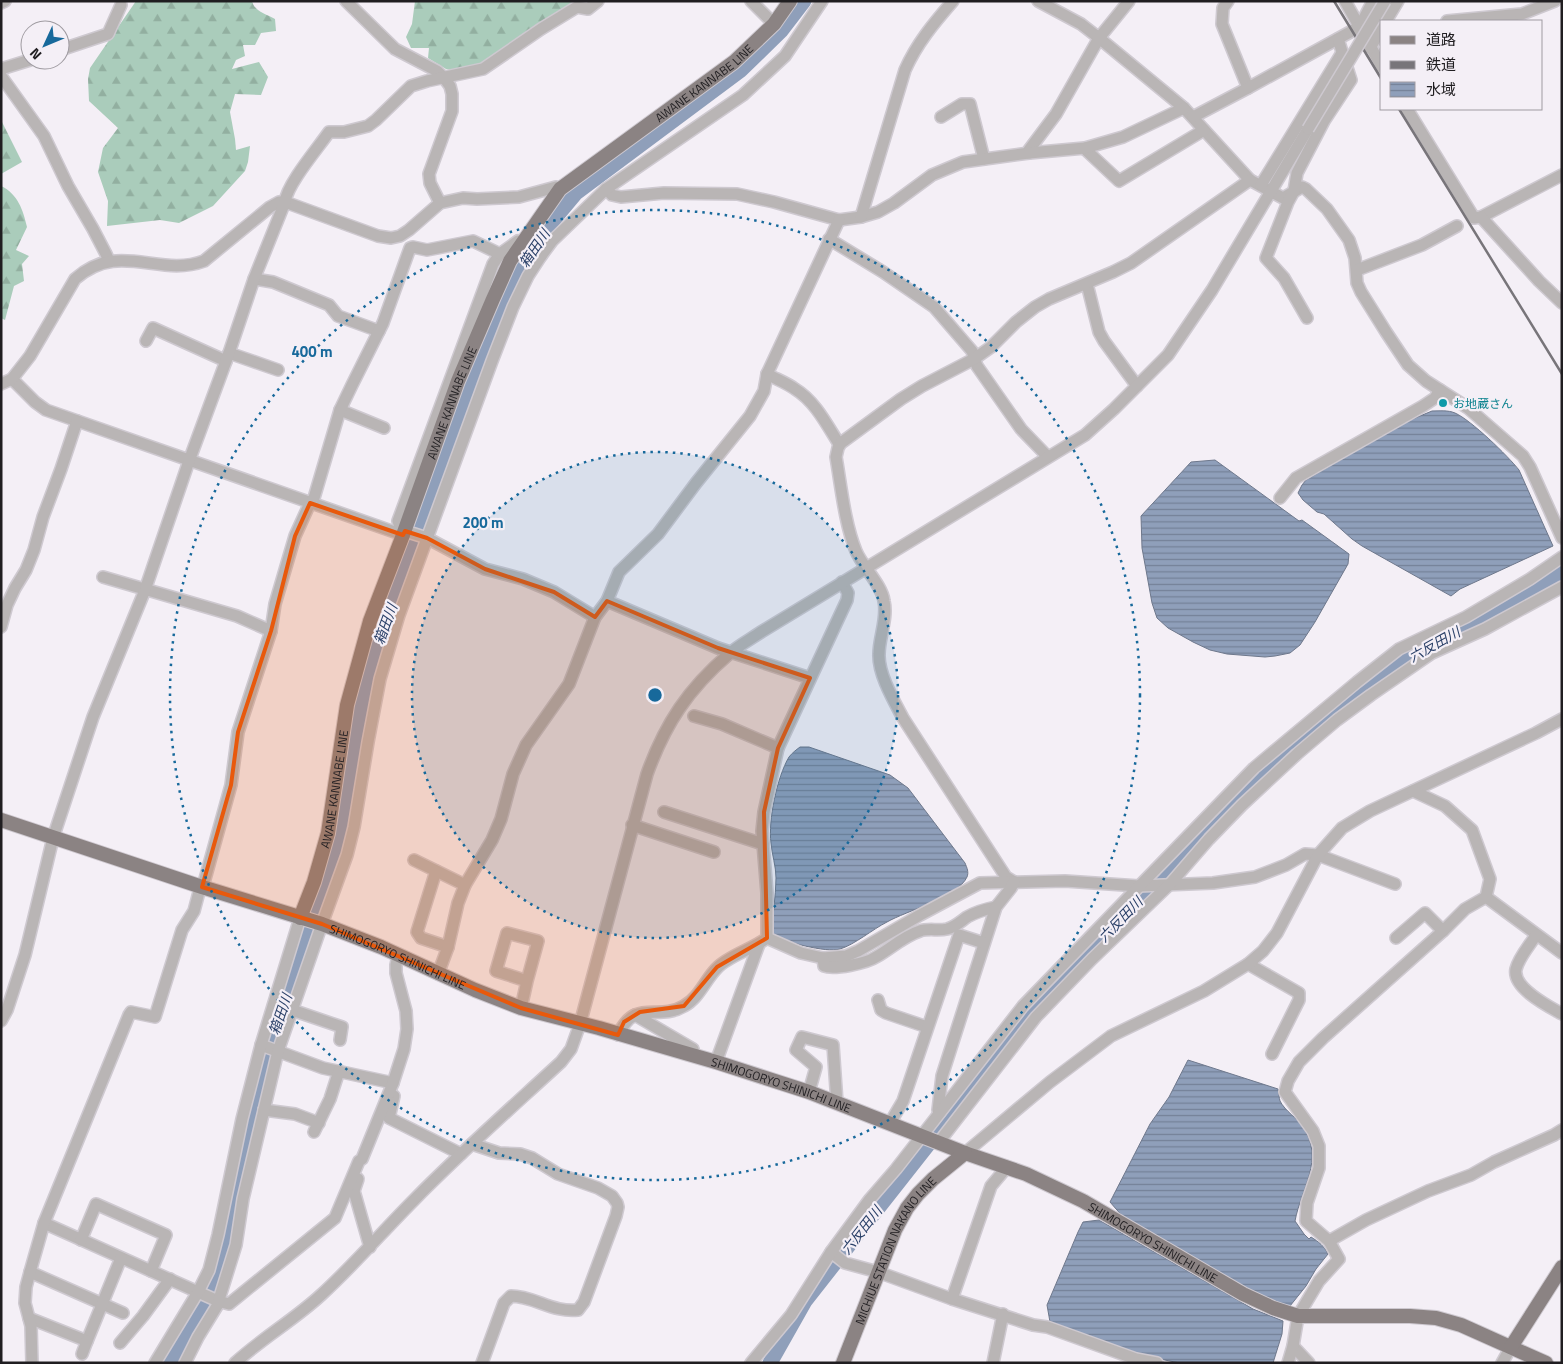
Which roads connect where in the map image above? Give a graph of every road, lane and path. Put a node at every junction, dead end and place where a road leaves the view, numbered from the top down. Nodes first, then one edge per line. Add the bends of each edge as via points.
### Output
1 (5, 1) edge
2 (346, 1) edge
3 (598, 1) edge
4 (751, 1) edge
5 (790, 1) edge
6 (822, 1) edge
7 (953, 1) edge
8 (1129, 1) edge
9 (1228, 1) edge
10 (1345, 1) edge
11 (1373, 1) edge
12 (1385, 1) edge
13 (1398, 1) edge
14 (1555, 1) edge
15 (1042, 2) edge
16 (1, 3) edge
17 (121, 4) dead end
18 (1387, 20) edge
19 (1458, 20) edge
20 (774, 24) junction
21 (1360, 26) junction
22 (1380, 31) edge
23 (1099, 38) junction
24 (1338, 39) junction
25 (70, 47) edge
26 (1370, 48) junction
27 (1342, 53) junction
28 (20, 63) edge
29 (1380, 64) edge
30 (1, 70) edge
31 (1, 76) edge
32 (444, 78) junction
33 (1248, 88) junction
34 (1409, 110) edge
35 (1189, 113) junction
36 (942, 117) dead end
37 (1204, 130) junction
38 (1085, 148) junction
39 (1028, 153) junction
40 (984, 159) junction
41 (1562, 175) edge
42 (1261, 186) junction
43 (560, 189) junction
44 (606, 189) junction
45 (1294, 191) junction
46 (285, 202) junction
47 (440, 203) junction
48 (861, 217) junction
49 (1481, 217) junction
50 (839, 220) junction
51 (1457, 226) dead end
52 (830, 239) junction
53 (405, 243) junction
54 (522, 244) junction
55 (500, 254) junction
56 (541, 256) junction
57 (109, 261) junction
58 (1357, 270) junction
59 (254, 280) junction
60 (1087, 284) junction
61 (1562, 303) edge
62 (1307, 318) dead end
63 (379, 331) junction
64 (146, 341) dead end
65 (228, 357) junction
66 (974, 359) junction
67 (278, 370) dead end
68 (767, 374) junction
69 (12, 379) junction
70 (1, 384) edge
71 (1136, 386) junction
72 (1440, 390) junction
73 (340, 410) junction
74 (77, 421) junction
75 (384, 428) dead end
76 (840, 444) junction
77 (1048, 457) junction
78 (189, 461) junction
79 (1280, 498) dead end
80 (310, 503) junction
81 (404, 533) junction
82 (427, 538) junction
83 (1562, 538) edge
84 (1562, 558) edge
85 (867, 568) junction
86 (103, 577) dead end
87 (842, 582) junction
88 (1562, 587) edge
89 (145, 590) junction
90 (606, 602) junction
91 (595, 617) junction
92 (1, 626) edge
93 (271, 631) junction
94 (731, 652) junction
95 (810, 678) junction
96 (694, 716) dead end
97 (1561, 721) edge
98 (778, 748) junction
99 (1413, 791) junction
100 (664, 812) dead end
101 (1, 820) edge
102 (632, 825) junction
103 (53, 838) junction
104 (763, 844) junction
105 (714, 852) dead end
106 (1318, 855) junction
107 (414, 860) dead end
108 (436, 871) junction
109 (1014, 882) junction
110 (1168, 884) junction
111 (1395, 884) dead end
112 (465, 885) junction
113 (1142, 886) junction
114 (202, 887) junction
115 (1486, 898) junction
116 (996, 907) junction
117 (311, 921) junction
118 (1443, 931) junction
119 (1536, 935) junction
120 (1396, 938) dead end
121 (763, 941) junction
122 (984, 943) junction
123 (448, 946) junction
124 (1562, 953) edge
125 (398, 956) junction
126 (823, 958) junction
127 (1248, 964) junction
128 (438, 974) junction
129 (527, 980) junction
130 (878, 1000) dead end
131 (521, 1008) junction
132 (292, 1010) junction
133 (1562, 1014) edge
134 (635, 1015) junction
135 (1, 1021) edge
136 (580, 1024) junction
137 (927, 1027) junction
138 (618, 1035) junction
139 (340, 1040) dead end
140 (261, 1045) junction
141 (278, 1051) junction
142 (1272, 1054) dead end
143 (694, 1056) junction
144 (716, 1062) junction
145 (339, 1071) junction
146 (394, 1080) junction
147 (809, 1092) junction
148 (837, 1103) junction
149 (264, 1110) junction
150 (940, 1112) junction
151 (890, 1123) junction
152 (1559, 1135) edge
153 (931, 1139) junction
154 (472, 1144) junction
155 (965, 1152) junction
156 (461, 1154) junction
157 (362, 1159) junction
158 (1005, 1166) junction
159 (226, 1195) junction
160 (243, 1199) junction
161 (44, 1223) junction
162 (81, 1240) junction
163 (1329, 1241) junction
164 (370, 1247) junction
165 (831, 1252) junction
166 (121, 1258) junction
167 (1562, 1267) edge
168 (151, 1271) junction
169 (30, 1272) junction
170 (878, 1272) junction
171 (170, 1278) junction
172 (198, 1292) junction
173 (952, 1299) junction
174 (218, 1301) junction
175 (103, 1304) junction
176 (123, 1313) dead end
177 (1003, 1314) junction
178 (1298, 1316) junction
179 (29, 1318) junction
180 (87, 1341) junction
181 (120, 1343) dead end
182 (1293, 1346) junction
183 (1511, 1347) junction
184 (82, 1354) dead end
185 (1135, 1361) edge
186 (32, 1363) edge
187 (155, 1363) edge
188 (185, 1363) edge
189 (235, 1363) edge
190 (482, 1363) edge
191 (751, 1363) edge
192 (843, 1363) edge
193 (993, 1363) edge
194 (1157, 1363) edge
195 (1288, 1363) edge
196 (1309, 1363) edge
197 (1502, 1363) edge
198 (1546, 1363) edge

1 - 16 street
2 - 32 street via 395,49
3 - 32 street via 588,9 577,7 483,69
4 - 20 street
5 - 20 main road, AWANE KANNABE LINE
6 - 44 street via 785,56 743,95
7 - 48 street via 910,58
8 - 23 street
9 - 33 street via 1223,8 1222,24
10 - 21 street
11 - 21 street
12 - 42 street, bridge via 1308,129
13 - 18 street
14 - 19 street via 1522,14
15 - 23 street
17 - 25 street via 108,34
20 - 43 main road, AWANE KANNABE LINE via 734,62
21 - 24 street
21 - 26 street
22 - 26 street
23 - 35 street
23 - 39 street via 1056,114
24 - 27 street
24 - 33 street
26 - 29 street
27 - 42 street
27 - 45 street via 1351,80 1324,121 1297,173
28 - 30 street
31 - 57 street via 44,136
32 - 46 street via 411,86 368,126 330,132 299,174
32 - 47 street via 452,94 452,110 429,174
33 - 35 street
34 - 49 street via 1474,218
35 - 37 street
35 - 38 street
36 - 40 street via 962,104 970,104
37 - 38 street via 1119,181
37 - 42 street
38 - 39 street
39 - 40 street
40 - 48 street via 962,162 932,175 894,204
41 - 49 street
42 - 45 street via 1283,198
42 - 60 street via 1114,272
42 - 71 street via 1212,290 1168,355
43 - 47 street via 556,187 519,197 462,198
43 - 54 main road, AWANE KANNABE LINE
44 - 50 street via 621,197 664,193 737,194
44 - 56 street via 552,241
45 - 58 street via 1302,187 1327,209 1349,240
45 - 62 street via 1266,258 1284,278
46 - 53 street
46 - 57 street via 270,207 204,261 191,266
46 - 59 street
47 - 53 street via 409,230
48 - 50 street
49 - 61 street
50 - 52 street
51 - 58 street via 1422,245
52 - 66 street via 934,307 972,351
52 - 68 street
53 - 55 street via 427,250 473,241
53 - 63 street
54 - 55 street via 518,241
54 - 56 street
54 - 81 main road, AWANE KANNABE LINE via 510,261 458,381
55 - 81 street via 493,264 398,521
56 - 82 street via 513,307
57 - 69 street via 75,279 30,356
58 - 72 street via 1357,283 1408,364
59 - 63 street via 273,282 329,305 338,316
59 - 65 street
60 - 66 street via 1035,306
60 - 71 street via 1099,332
63 - 73 street
64 - 65 street via 153,328
65 - 67 street
65 - 78 street
66 - 76 street via 901,399
66 - 77 street via 1021,429
68 - 76 street via 807,398
68 - 90 street via 764,391 750,416 658,534 619,572
69 - 70 street
69 - 74 street via 46,410
71 - 77 street via 1085,435
72 - 79 street via 1423,406 1296,478
72 - 83 street via 1468,408 1523,456
73 - 75 street
73 - 80 street
74 - 78 street
74 - 92 street via 42,517 34,550 7,605
76 - 85 street via 836,457 851,539
77 - 85 street
78 - 80 street
78 - 89 street
80 - 81 street
80 - 93 street via 283,575
81 - 82 street
81 - 117 main road, AWANE KANNABE LINE via 370,621 354,678 328,833 314,882
82 - 91 street via 486,568 554,592
82 - 117 street via 380,679 347,855
84 - 113 street via 1466,617 1400,649 1357,682 1254,768
85 - 87 street
85 - 109 street via 884,598 879,655 890,694 1006,877
86 - 89 street
87 - 94 street
87 - 95 street via 848,593 847,600
88 - 110 street via 1432,654 1336,720 1242,805
89 - 93 street via 237,616
89 - 103 street via 94,717
90 - 91 street
90 - 94 street
91 - 112 street via 569,684 526,745 492,840
93 - 114 street via 238,732 231,785
94 - 95 street
94 - 102 street via 685,699 669,724 656,748
95 - 98 street
96 - 98 street
97 - 99 street
98 - 104 street via 764,812
99 - 106 street via 1342,828
99 - 115 street via 1444,806 1472,830 1490,879
100 - 104 street
101 - 103 main road, SHIMOGORYO SHINICHI LINE
102 - 105 street
102 - 136 street
103 - 114 main road, SHIMOGORYO SHINICHI LINE
103 - 135 street via 26,956
104 - 121 street via 767,893
106 - 110 street via 1305,854 1254,877 1213,883
106 - 111 street
106 - 127 street via 1277,933
107 - 108 street
108 - 112 street
108 - 123 street via 417,932 421,938
109 - 113 street
109 - 116 street
109 - 126 street via 980,883 858,951 846,956
110 - 113 street
110 - 153 street via 1036,1018
112 - 123 street
113 - 150 street via 1023,1006
114 - 117 main road, SHIMOGORYO SHINICHI LINE
114 - 161 street via 194,911 182,930 155,1017 131,1012 129,1015
115 - 118 street via 1465,909
115 - 119 street
116 - 122 street
116 - 126 street via 980,911 955,926 919,931 874,959 828,968 824,966
117 - 125 main road, SHIMOGORYO SHINICHI LINE
117 - 132 street
117 - 140 street
118 - 120 street via 1424,913
118 - 163 street via 1298,1062 1288,1081 1285,1092 1320,1146 1319,1168 1307,1203 1306,1221
119 - 124 street
119 - 133 street via 1518,963 1516,978 1528,992
121 - 126 street
121 - 134 street via 717,967 700,991 684,1006 672,1011
121 - 144 street
122 - 137 street via 959,935
122 - 150 street via 942,1076
123 - 128 street
125 - 128 main road, SHIMOGORYO SHINICHI LINE
125 - 146 street via 396,973 408,1022
127 - 142 street via 1299,993 1299,1000
127 - 155 street via 1204,990 1111,1036
128 - 131 main road, SHIMOGORYO SHINICHI LINE
129 - 129 street via 538,941 507,933 496,972
129 - 131 street
130 - 137 street via 886,1014
131 - 136 main road, SHIMOGORYO SHINICHI LINE
132 - 139 street via 342,1028
132 - 141 street
134 - 138 street via 624,1022
134 - 143 street via 693,1049
136 - 138 main road, SHIMOGORYO SHINICHI LINE
136 - 154 street via 571,1049 561,1062
137 - 151 street via 904,1101
138 - 143 main road, SHIMOGORYO SHINICHI LINE
140 - 141 street
140 - 159 street
141 - 145 street
141 - 149 street
143 - 144 main road, SHIMOGORYO SHINICHI LINE
144 - 147 main road, SHIMOGORYO SHINICHI LINE
145 - 146 street
145 - 149 street via 316,1128 295,1114
146 - 156 street via 398,1079 389,1118
146 - 157 street
147 - 148 main road, SHIMOGORYO SHINICHI LINE
147 - 148 street via 816,1067 796,1050 802,1037 833,1045
148 - 151 main road, SHIMOGORYO SHINICHI LINE
149 - 160 street
150 - 153 street
151 - 153 main road, SHIMOGORYO SHINICHI LINE
152 - 163 street via 1401,1203
153 - 155 main road, SHIMOGORYO SHINICHI LINE
153 - 165 street
154 - 156 street
154 - 190 street via 499,1153 532,1158 575,1182 598,1188 612,1196 618,1207 584,1302 578,1310 551,1308 511,1296 504,1303
155 - 158 main road, SHIMOGORYO SHINICHI LINE
155 - 170 main road, MICHIUE STATION NAKANO LINE via 933,1178 907,1208
156 - 164 street
157 - 164 street via 364,1162 354,1191
157 - 174 street via 335,1218 230,1304
158 - 173 street via 990,1186
158 - 178 main road, SHIMOGORYO SHINICHI LINE via 1083,1201 1243,1294
159 - 160 street
159 - 172 street via 209,1270
160 - 174 street via 236,1245
161 - 162 street
161 - 169 street
162 - 166 street
162 - 168 street via 96,1204 157,1231 166,1235
163 - 178 street via 1340,1259 1319,1281
164 - 189 street via 321,1295
165 - 170 street via 845,1263
165 - 191 street via 791,1315
166 - 168 street
166 - 175 street
167 - 183 main road
168 - 171 street
169 - 175 street
169 - 179 street via 25,1303
170 - 173 street
170 - 192 main road, MICHIUE STATION NAKANO LINE
171 - 172 street
171 - 181 street
172 - 174 street
172 - 187 street
173 - 177 street
174 - 188 street
175 - 176 street
175 - 180 street
177 - 185 street via 1047,1327
177 - 193 street
178 - 182 street
178 - 183 main road, SHIMOGORYO SHINICHI LINE via 1436,1318
179 - 180 street
179 - 186 street
180 - 184 street
182 - 195 street
182 - 196 street
183 - 197 street
183 - 198 main road, SHIMOGORYO SHINICHI LINE
185 - 194 street

